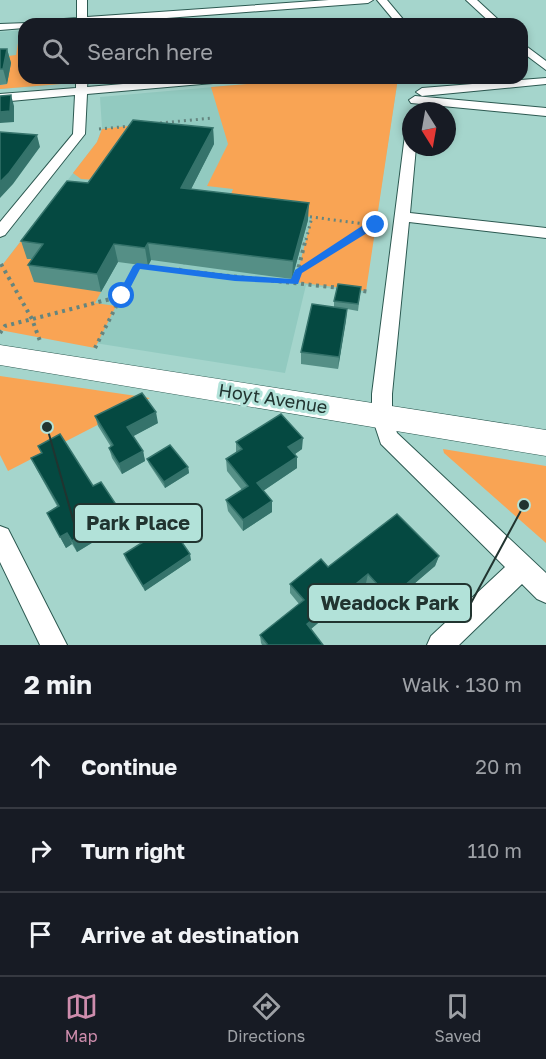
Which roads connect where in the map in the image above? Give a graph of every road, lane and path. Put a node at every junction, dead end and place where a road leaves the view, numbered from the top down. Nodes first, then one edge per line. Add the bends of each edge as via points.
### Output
1 (82, 0) edge
2 (368, 0) edge
3 (382, 0) edge
4 (471, 0) edge
5 (82, 18) edge
6 (134, 18) edge
7 (397, 18) edge
8 (491, 18) edge
9 (18, 26) edge
10 (0, 27) edge
11 (528, 51) edge
12 (546, 67) edge
13 (546, 81) edge
14 (104, 84) edge
15 (416, 84) edge
16 (526, 84) edge
17 (528, 84) edge
18 (82, 85) edge
19 (0, 98) edge
20 (415, 101) edge
21 (546, 112) edge
22 (213, 118) dead end
23 (172, 122) junction
24 (160, 123) edge
25 (136, 125) edge
26 (153, 127) edge
27 (99, 129) dead end
28 (409, 156) edge
29 (301, 216) edge
30 (312, 217) junction
31 (402, 217) junction
32 (371, 224) junction
33 (380, 226) dead end
34 (0, 232) edge
35 (546, 233) edge
36 (167, 262) dead end
37 (1, 264) edge
38 (183, 264) dead end
39 (164, 269) junction
40 (180, 271) junction
41 (298, 272) junction
42 (295, 282) junction
43 (342, 288) edge
44 (354, 290) edge
45 (370, 292) dead end
46 (122, 296) junction
47 (32, 319) junction
48 (0, 333) edge
49 (40, 340) dead end
50 (95, 348) dead end
51 (0, 355) edge
52 (382, 417) junction
53 (546, 443) edge
54 (0, 537) edge
55 (523, 567) junction
56 (546, 590) edge
57 (54, 645) edge
58 (440, 645) edge

1 - 5 street
2 - 6 street
3 - 7 street
4 - 8 street
9 - 10 street
11 - 12 street
13 - 17 street
14 - 18 street
15 - 20 street
16 - 20 street
18 - 19 street
18 - 34 street via 79,134
20 - 21 street
22 - 23 path
23 - 24 path
23 - 26 path via 167,128
25 - 27 path
28 - 31 street
29 - 30 path
30 - 32 path
30 - 41 path
31 - 35 street
31 - 52 street
32 - 33 path
32 - 41 path
36 - 39 path
37 - 47 path
38 - 40 path
39 - 40 path
39 - 46 path via 138,265
40 - 42 path
41 - 42 path
42 - 43 path
44 - 45 path
46 - 47 path
46 - 50 path
47 - 48 path via 5,326
47 - 49 path
51 - 52 street, Hoyt Avenue
52 - 53 street, Hoyt Avenue
52 - 55 street via 388,438
54 - 57 street
55 - 56 street
55 - 58 street

